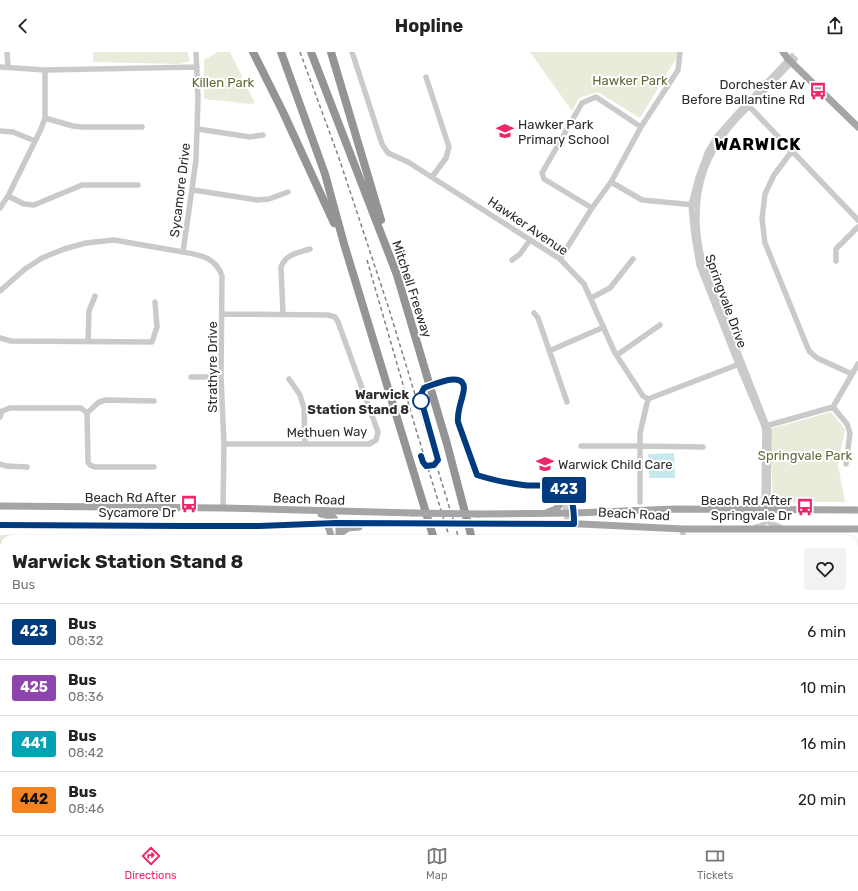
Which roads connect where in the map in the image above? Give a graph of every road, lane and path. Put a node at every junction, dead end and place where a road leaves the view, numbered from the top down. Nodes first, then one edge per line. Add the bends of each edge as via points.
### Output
1 (7, 52) edge
2 (196, 52) edge
3 (253, 52) edge
4 (281, 52) edge
5 (311, 52) edge
6 (331, 52) edge
7 (352, 52) edge
8 (680, 52) edge
9 (783, 52) edge
10 (791, 58) edge
11 (0, 67) edge
12 (8, 67) junction
13 (197, 67) junction
14 (45, 70) junction
15 (426, 77) dead end
16 (748, 105) junction
17 (45, 118) junction
18 (858, 121) edge
19 (142, 127) dead end
20 (642, 127) junction
21 (858, 127) edge
22 (198, 129) junction
23 (0, 131) edge
24 (263, 135) dead end
25 (35, 141) junction
26 (792, 151) junction
27 (432, 177) junction
28 (611, 182) junction
29 (138, 185) dead end
30 (193, 190) junction
31 (288, 192) dead end
32 (8, 196) junction
33 (694, 205) junction
34 (0, 208) edge
35 (592, 208) junction
36 (858, 220) edge
37 (858, 227) edge
38 (530, 240) junction
39 (344, 244) junction
40 (310, 249) dead end
41 (183, 252) junction
42 (560, 259) junction
43 (633, 259) dead end
44 (512, 260) dead end
45 (836, 261) dead end
46 (397, 275) junction
47 (0, 291) edge
48 (95, 296) dead end
49 (591, 298) junction
50 (155, 302) dead end
51 (534, 313) dead end
52 (222, 314) junction
53 (283, 314) junction
54 (660, 325) dead end
55 (604, 327) junction
56 (0, 338) edge
57 (88, 342) junction
58 (549, 351) junction
59 (617, 355) junction
60 (740, 363) junction
61 (858, 364) edge
62 (852, 374) junction
63 (191, 376) dead end
64 (221, 377) junction
65 (289, 379) dead end
66 (648, 399) junction
67 (154, 401) dead end
68 (567, 402) dead end
69 (833, 407) junction
70 (87, 413) junction
71 (0, 418) edge
72 (766, 426) junction
73 (224, 444) junction
74 (305, 444) junction
75 (582, 446) dead end
76 (640, 446) junction
77 (703, 447) dead end
78 (0, 464) edge
79 (846, 464) dead end
80 (27, 467) dead end
81 (154, 467) dead end
82 (533, 486) dead end
83 (544, 490) dead end
84 (562, 496) junction
85 (640, 502) dead end
86 (0, 506) edge
87 (223, 508) junction
88 (276, 510) junction
89 (766, 510) junction
90 (858, 510) edge
91 (358, 512) junction
92 (571, 513) junction
93 (544, 514) junction
94 (326, 523) junction
95 (336, 523) junction
96 (397, 523) junction
97 (570, 524) junction
98 (0, 525) edge
99 (748, 528) junction
100 (683, 529) junction
101 (790, 529) junction
102 (858, 529) edge
103 (334, 535) edge
104 (337, 535) edge
105 (340, 535) edge
106 (433, 535) edge
107 (471, 535) edge
108 (683, 535) edge

1 - 12 street
2 - 13 street, Sycamore Drive
3 - 39 highway via 284,112
4 - 39 highway via 325,174
5 - 46 highway, Mitchell Freeway
6 - 46 highway
7 - 27 street, Hawker Avenue via 382,144 388,153
8 - 20 street via 678,70
9 - 10 main road
10 - 16 street, Springvale Drive
10 - 18 main road
10 - 21 main road
11 - 12 street
12 - 14 street
13 - 14 street
13 - 22 street, Sycamore Drive
14 - 17 street
15 - 27 street via 449,147 446,158
16 - 26 street
16 - 33 street, Springvale Drive via 726,125 708,151 698,178
17 - 19 street via 83,127
17 - 25 street
20 - 28 street
20 - 35 street via 596,97 582,103 542,173 544,179
22 - 24 street via 250,137
22 - 30 street, Sycamore Drive
23 - 25 street via 13,132
25 - 32 street
26 - 36 street
26 - 62 street via 765,194 762,219 765,243 809,351 817,358
27 - 38 street, Hawker Avenue
28 - 33 street via 642,200
28 - 35 street
29 - 32 street via 82,185 34,205 24,204
30 - 31 street via 258,200
30 - 41 street, Sycamore Drive
32 - 34 street
33 - 60 street, Springvale Drive via 694,235 699,265
35 - 42 street
37 - 45 street via 836,249
38 - 42 street, Hawker Avenue
38 - 44 street
39 - 106 highway
40 - 53 street via 289,256 281,267
41 - 47 street, Sycamore Drive via 114,240 86,243 42,258 25,268
41 - 52 street, Strathyre Drive via 208,258 218,267 222,281
42 - 49 street, Hawker Avenue via 584,284
43 - 49 street via 610,288
46 - 107 highway, Mitchell Freeway
48 - 57 street via 89,311
49 - 55 street, Hawker Avenue
50 - 57 street via 157,327 152,342
51 - 58 street
52 - 53 street, Methuen Way
52 - 64 street, Strathyre Drive
53 - 74 street, Methuen Way via 328,315 336,319 378,432 376,440 369,444
54 - 59 street
55 - 58 street
55 - 59 street, Hawker Avenue
56 - 57 street
58 - 68 street
59 - 66 street, Hawker Avenue via 643,396
60 - 66 street
60 - 72 street, Springvale Drive
61 - 62 street
62 - 69 street
63 - 64 street
64 - 73 street, Strathyre Drive
65 - 74 street via 300,395 304,408
66 - 76 street via 640,433
67 - 70 street via 106,400 99,402
69 - 72 street
69 - 79 street via 847,424 850,433
70 - 71 street via 81,408 10,408 2,412
70 - 81 street via 90,465
72 - 89 street, Springvale Drive
73 - 74 street, Methuen Way
73 - 87 street, Strathyre Drive
75 - 76 street
76 - 77 street
76 - 85 street
78 - 80 street
82 - 92 street via 552,486 565,490 573,506
83 - 84 street
84 - 92 street
84 - 93 main road via 559,507
86 - 87 main road, Beach Road
87 - 88 main road, Beach Road
88 - 91 main road, Beach Road
88 - 95 main road via 326,515 334,518
89 - 90 main road, Beach Road
89 - 92 main road, Beach Road via 668,509
89 - 99 street, Springvale Drive via 763,524 760,527
89 - 101 street, Springvale Drive via 770,523
91 - 93 main road, Beach Road, bridge
91 - 95 main road via 345,514
92 - 93 main road, Beach Road
92 - 97 street
94 - 95 main road, Beach Road
94 - 98 main road, Beach Road via 259,526
94 - 103 main road
95 - 96 main road, Beach Road
95 - 104 main road via 339,528
96 - 97 main road, Beach Road, bridge
96 - 105 main road via 348,528
97 - 100 main road, Beach Road
99 - 100 main road, Beach Road
99 - 101 main road, Beach Road
100 - 108 street
101 - 102 main road, Beach Road

